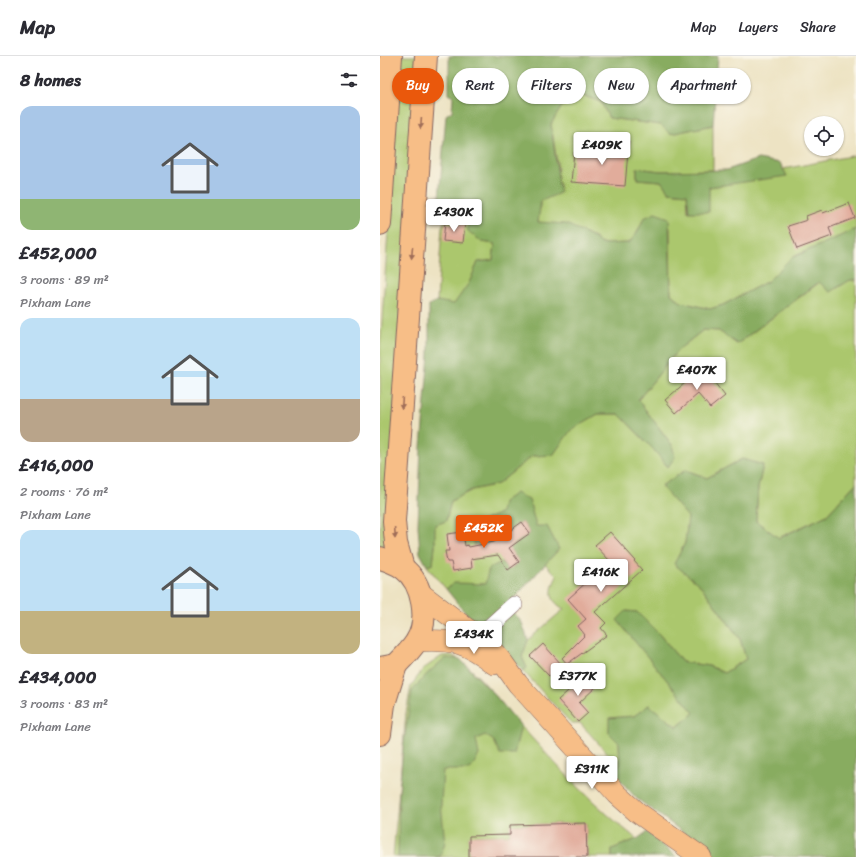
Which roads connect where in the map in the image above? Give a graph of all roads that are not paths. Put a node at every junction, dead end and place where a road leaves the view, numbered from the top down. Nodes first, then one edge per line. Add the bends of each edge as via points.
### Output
1 (391, 56) edge
2 (426, 56) edge
3 (380, 224) edge
4 (380, 558) edge
5 (402, 568) junction
6 (420, 593) junction
7 (514, 605) dead end
8 (480, 636) junction
9 (417, 641) junction
10 (388, 666) edge
11 (518, 684) junction
12 (380, 734) edge
13 (701, 857) edge

1 - 3 highway
2 -> 5 highway via 394,522
4 - 5 highway
5 - 6 highway via 411,576
6 - 8 main road
6 - 9 highway via 422,627
7 - 8 lane
8 - 11 main road
9 - 10 highway
9 - 11 main road via 452,641 469,647
10 - 12 highway
11 - 13 main road via 617,794 637,812

